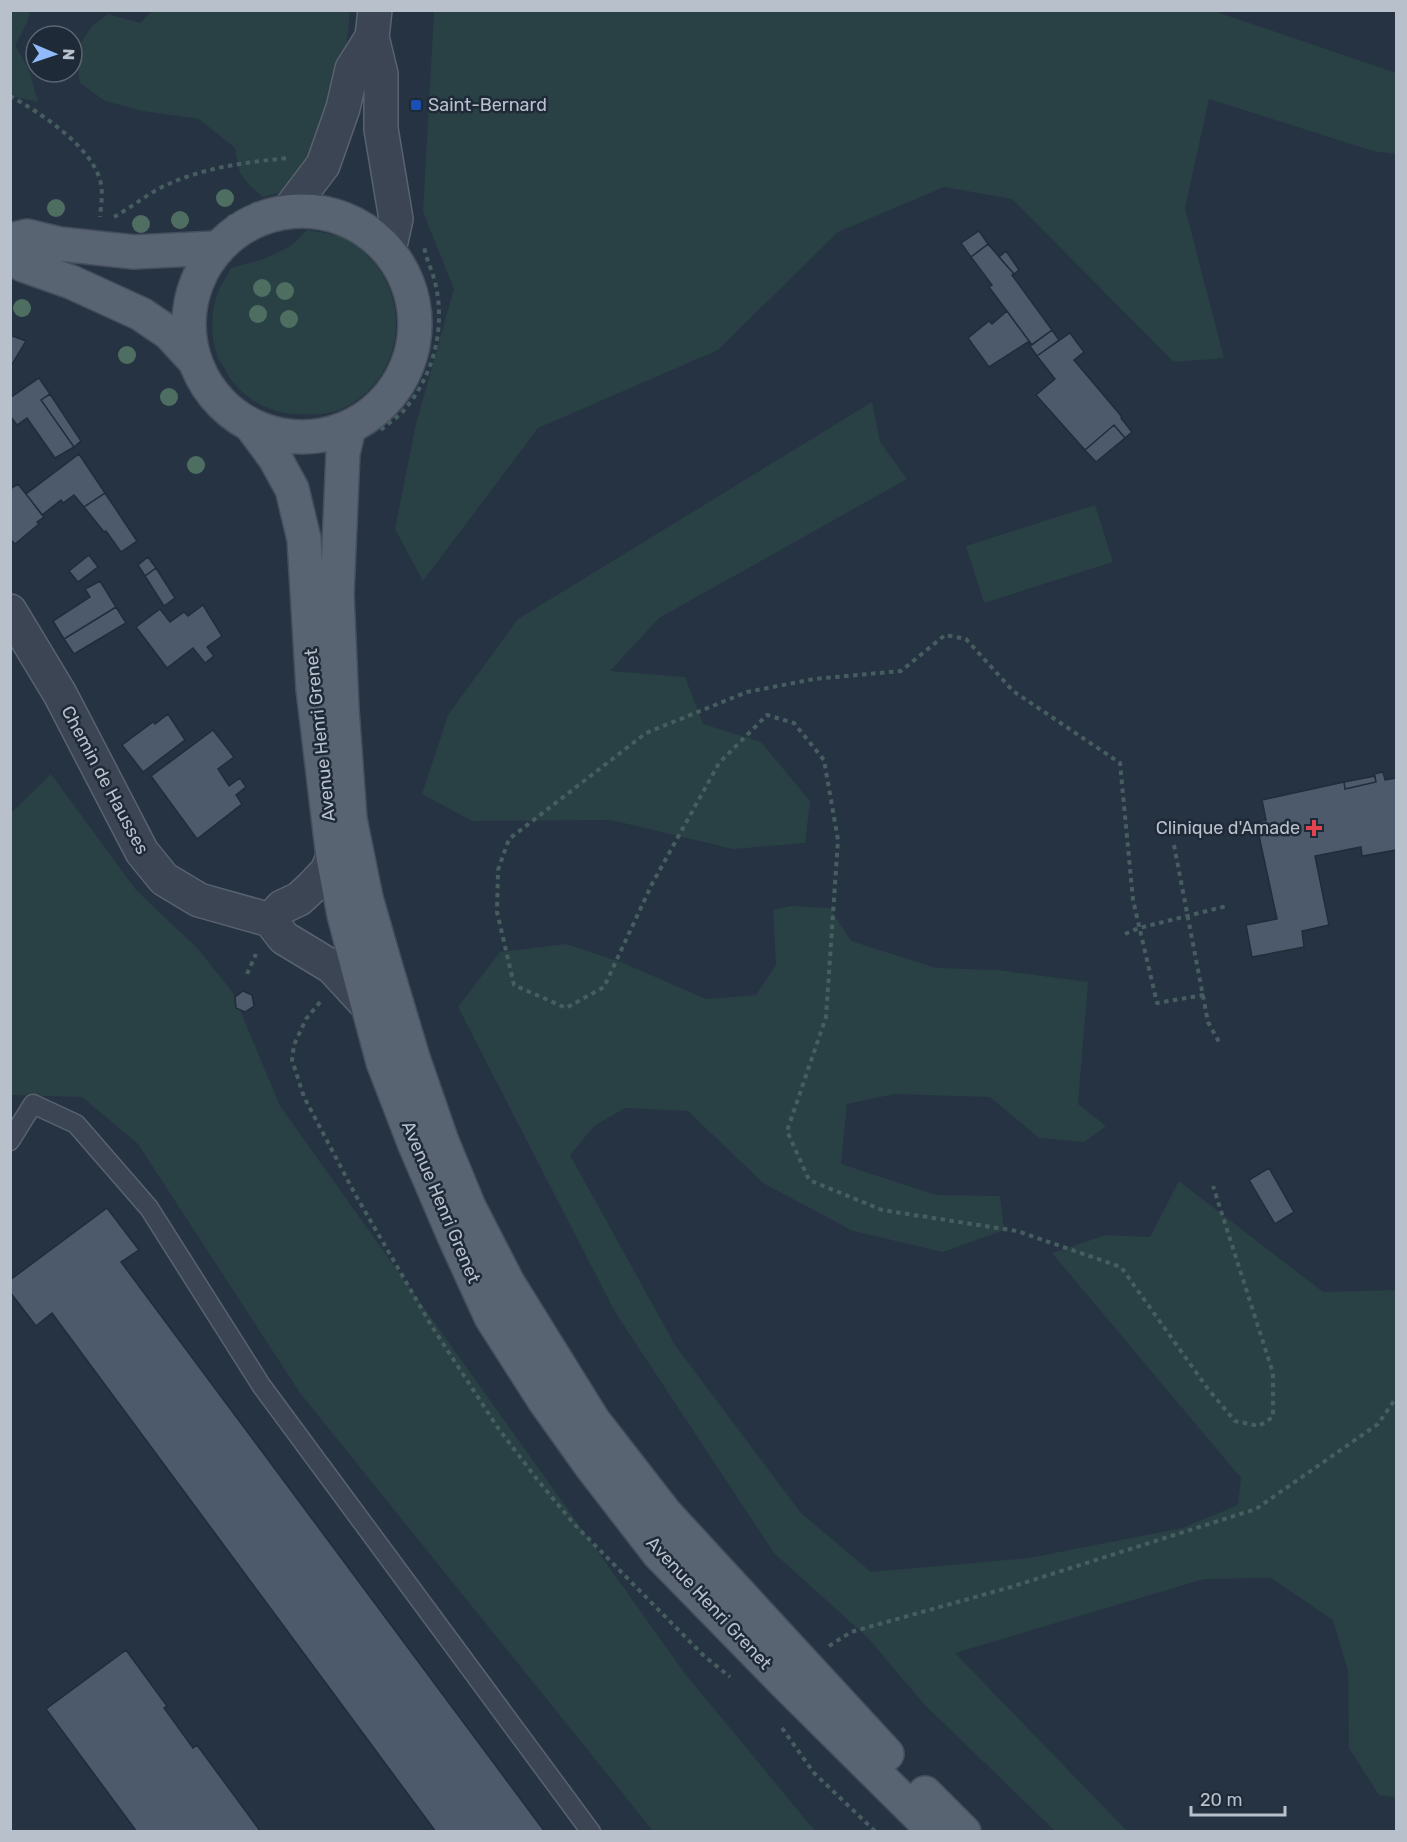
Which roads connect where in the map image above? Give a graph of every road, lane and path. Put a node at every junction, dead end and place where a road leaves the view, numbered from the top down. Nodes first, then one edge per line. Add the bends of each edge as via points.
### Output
1 (374, 24) edge
2 (10, 96) edge
3 (300, 160) dead end
4 (289, 210) junction
5 (106, 221) dead end
6 (98, 226) dead end
7 (10, 240) edge
8 (423, 241) dead end
9 (216, 248) junction
10 (389, 250) junction
11 (10, 252) edge
12 (193, 359) junction
13 (252, 427) junction
14 (363, 431) junction
15 (10, 611) edge
16 (1174, 845) dead end
17 (333, 857) junction
18 (1227, 906) dead end
19 (1188, 915) junction
20 (1139, 928) junction
21 (265, 933) junction
22 (1125, 934) dead end
23 (247, 974) dead end
24 (1204, 995) junction
25 (368, 1006) junction
26 (1219, 1042) dead end
27 (10, 1141) edge
28 (1213, 1186) dead end
29 (1396, 1398) edge
30 (807, 1667) junction
31 (591, 1832) edge
32 (936, 1832) edge
33 (964, 1832) edge

1 - 4 street via 352,69 323,165
1 - 10 street via 381,74 381,129 396,219
2 - 6 path via 61,131 89,160 102,186
3 - 5 path via 264,160 194,174 160,188
4 - 9 main road via 249,222
4 - 10 main road via 317,210 344,217
7 - 9 main road via 27,236 60,244 135,252
8 - 14 path via 440,313 436,350 423,384 404,411 382,429
9 - 12 main road via 195,282 188,320
10 - 14 main road via 410,291 415,313 413,348 400,381
11 - 12 main road via 22,265 141,314 169,333
12 - 13 main road via 207,387 227,410
13 - 14 main road via 284,436 317,437
13 - 17 main road, Avenue Henri Grenet via 292,489 304,539 313,689
14 - 30 main road, Avenue Henri Grenet via 343,453 337,594 350,819 366,898 441,1139 469,1207 508,1283 593,1420 666,1514
15 - 21 street, Chemin de Hausses via 60,694 142,852 164,879
16 - 19 path
17 - 21 street via 327,871 299,899 282,907
17 - 25 main road, Avenue Henri Grenet
18 - 19 path
19 - 20 path
19 - 24 path
20 - 22 path
20 - 24 path via 1157,1003
20 - 28 path via 1120,763 1013,691 966,639 945,635 901,671 814,679 747,692 646,733 509,839 498,870 497,912 514,986 566,1008 604,987 652,884 719,763 767,715 794,723 824,760 838,840 826,1017 787,1131 809,1180 882,1210 1017,1231 1121,1267 1235,1421 1259,1426 1273,1417 1273,1373
21 - 23 path
21 - 25 street via 284,938 332,967
24 - 26 path via 1208,1022
25 - 32 main road, Avenue Henri Grenet via 383,1062 453,1236 491,1317 544,1400 658,1554
27 - 31 lane via 33,1104 76,1124 150,1208 261,1385
29 - 30 path via 1378,1424 1256,1509 1011,1587 851,1632 815,1655
30 - 33 main road, Avenue Henri Grenet

